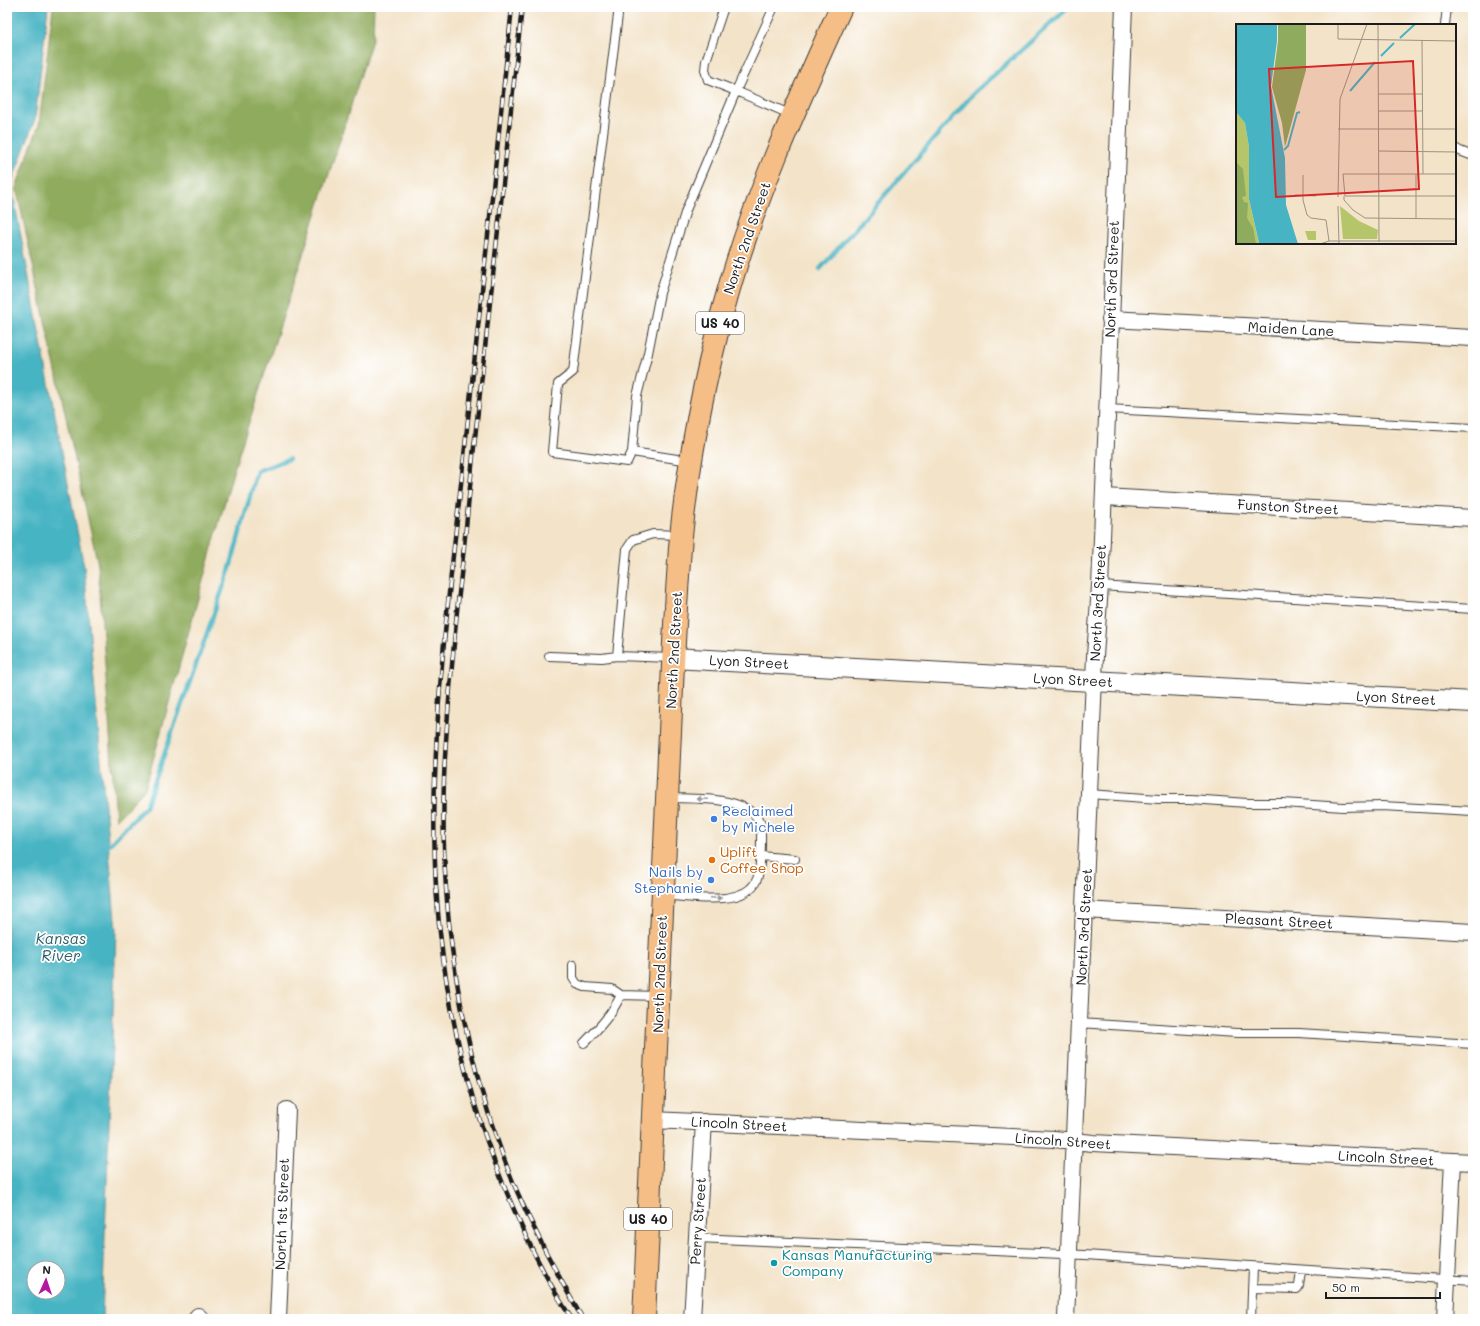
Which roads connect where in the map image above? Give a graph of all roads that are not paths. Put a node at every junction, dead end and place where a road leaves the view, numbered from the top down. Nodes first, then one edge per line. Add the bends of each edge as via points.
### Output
1 (620, 7) edge
2 (724, 7) edge
3 (774, 7) edge
4 (841, 7) edge
5 (1124, 7) edge
6 (1447, 7) edge
7 (1445, 24) edge
8 (736, 91) junction
9 (793, 115) junction
10 (1456, 149) edge
11 (1473, 156) edge
12 (1110, 319) junction
13 (1473, 338) edge
14 (1107, 409) junction
15 (1473, 428) edge
16 (632, 452) junction
17 (691, 461) junction
18 (1104, 497) junction
19 (1473, 518) edge
20 (681, 535) junction
21 (1100, 586) junction
22 (1473, 609) edge
23 (549, 656) dead end
24 (617, 656) junction
25 (673, 658) junction
26 (1094, 681) junction
27 (1473, 702) edge
28 (1089, 794) junction
29 (667, 798) junction
30 (1473, 811) edge
31 (760, 856) junction
32 (795, 859) dead end
33 (663, 895) junction
34 (1084, 910) junction
35 (1473, 932) edge
36 (573, 965) dead end
37 (621, 995) junction
38 (659, 996) junction
39 (1079, 1023) junction
40 (584, 1043) dead end
41 (1473, 1044) edge
42 (287, 1110) dead end
43 (653, 1120) junction
44 (704, 1122) junction
45 (1074, 1141) junction
46 (1453, 1161) junction
47 (1473, 1162) edge
48 (697, 1238) junction
49 (1069, 1255) junction
50 (1253, 1267) junction
51 (1301, 1270) junction
52 (1447, 1279) junction
53 (1473, 1281) edge
54 (1252, 1288) junction
55 (278, 1319) edge
56 (644, 1319) edge
57 (692, 1319) edge
58 (1066, 1319) edge
59 (1251, 1319) edge
60 (1445, 1319) edge

1 - 16 lane via 573,372 558,384 552,452 627,462
2 - 8 lane via 705,70 708,80
3 - 8 lane
4 - 9 highway, North 2nd Street / US 40
5 - 12 street, North 3rd Street
6 - 7 lane
8 - 9 lane
8 - 16 lane via 686,210 660,293 637,396
9 - 17 highway, North 2nd Street / US 40 via 750,223 725,302 712,352
10 - 11 lane
12 - 13 street, Maiden Lane
12 - 14 street, North 3rd Street
14 - 15 lane
14 - 18 street, North 3rd Street
16 - 17 lane
17 - 20 highway, North 2nd Street / US 40
18 - 19 street, Funston Street
18 - 21 street, North 3rd Street
20 - 24 lane via 653,534 633,540 627,549
20 - 25 highway, North 2nd Street / US 40
21 - 22 lane
21 - 26 street, North 3rd Street
23 - 24 lane
24 - 25 lane
25 - 26 street, Lyon Street
25 - 29 highway, North 2nd Street / US 40
26 - 27 street, Lyon Street
26 - 28 street, North 3rd Street
28 - 30 lane via 1247,803
28 - 34 street, North 3rd Street
31 -> 29 lane via 761,824 752,811 721,800
29 - 33 highway, North 2nd Street / US 40
31 - 32 lane
33 -> 31 lane via 722,898 745,893 757,880
33 - 38 highway, North 2nd Street / US 40
34 - 35 street, Pleasant Street
34 - 39 street, North 3rd Street
36 - 37 lane via 573,978 578,984 612,989
37 - 38 lane
37 - 40 lane via 603,1023
38 - 43 highway, North 2nd Street / US 40
39 - 41 lane
39 - 45 street, North 3rd Street
42 - 55 street, North 1st Street
43 - 44 street, Lincoln Street
43 - 56 highway, North 2nd Street / US 40
44 - 45 street, Lincoln Street
44 - 48 street, Perry Street
45 - 46 street, Lincoln Street
45 - 49 street, North 3rd Street
46 - 47 street, Lincoln Street
46 - 52 street
48 - 49 lane
48 - 57 street, Perry Street
49 - 50 lane
49 - 58 street, North 3rd Street
50 - 51 lane
50 - 54 lane
51 - 52 lane
51 - 54 lane via 1297,1289
52 - 53 lane
52 - 60 street
54 - 59 lane

